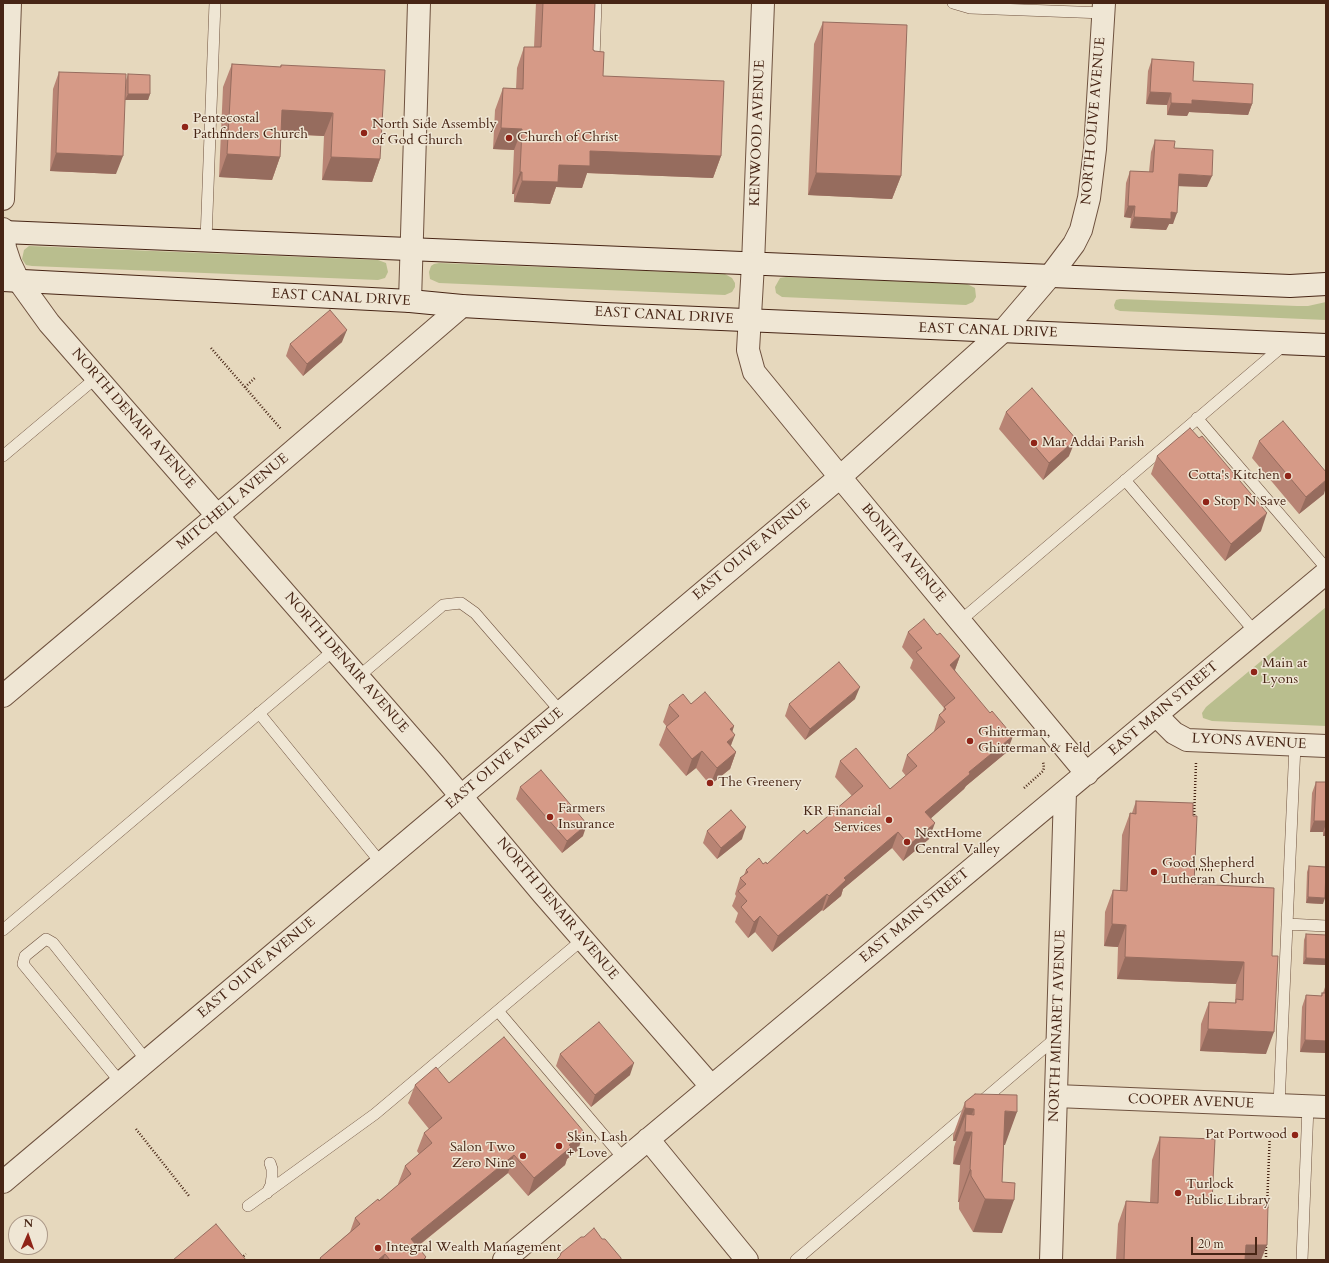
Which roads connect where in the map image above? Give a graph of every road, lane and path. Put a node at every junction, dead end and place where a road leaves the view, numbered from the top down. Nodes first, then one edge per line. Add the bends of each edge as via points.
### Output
1 (10, 3) edge
2 (215, 3) edge
3 (419, 3) edge
4 (596, 3) edge
5 (764, 3) edge
6 (953, 3) edge
7 (1104, 8) edge
8 (594, 59) edge
9 (3, 199) edge
10 (3, 231) edge
11 (206, 240) junction
12 (411, 249) junction
13 (753, 264) junction
14 (1050, 276) junction
15 (10, 280) edge
16 (1326, 284) edge
17 (410, 301) junction
18 (462, 306) junction
19 (749, 320) junction
20 (1003, 332) junction
21 (1286, 343) junction
22 (1326, 345) edge
23 (211, 348) dead end
24 (256, 377) dead end
25 (96, 378) junction
26 (245, 387) junction
27 (1197, 418) junction
28 (281, 429) dead end
29 (3, 456) edge
30 (840, 477) junction
31 (1125, 480) junction
32 (217, 516) junction
33 (1326, 568) edge
34 (1326, 573) edge
35 (960, 621) junction
36 (1255, 632) junction
37 (334, 650) junction
38 (358, 676) junction
39 (3, 696) edge
40 (561, 712) junction
41 (259, 713) junction
42 (1156, 715) junction
43 (1295, 745) junction
44 (1326, 746) edge
45 (1043, 761) dead end
46 (1196, 762) dead end
47 (1087, 774) junction
48 (1024, 788) dead end
49 (1065, 792) junction
50 (461, 795) junction
51 (1194, 823) edge
52 (1193, 861) edge
53 (382, 863) junction
54 (1193, 869) junction
55 (1213, 870) dead end
56 (1193, 874) edge
57 (1287, 924) junction
58 (1326, 926) edge
59 (3, 930) edge
60 (582, 940) junction
61 (498, 1011) junction
62 (1058, 1036) junction
63 (147, 1061) junction
64 (121, 1083) junction
65 (710, 1086) junction
66 (1056, 1096) junction
67 (1279, 1105) junction
68 (1317, 1107) edge
69 (136, 1129) dead end
70 (1270, 1130) dead end
71 (648, 1140) junction
72 (624, 1159) junction
73 (270, 1162) dead end
74 (3, 1182) edge
75 (267, 1194) junction
76 (189, 1196) dead end
77 (248, 1206) dead end
78 (1267, 1214) edge
79 (1266, 1245) edge
80 (246, 1254) dead end
81 (239, 1260) edge
82 (504, 1260) edge
83 (748, 1260) edge
84 (796, 1260) edge
85 (1051, 1260) edge
86 (1266, 1260) edge
87 (1302, 1260) edge

1 - 9 street
2 - 11 lane
3 - 12 street
4 - 8 lane
5 - 13 street, KENWOOD AVENUE
6 - 7 lane via 970,8
7 - 14 street, NORTH OLIVE AVENUE via 1095,149 1087,209 1074,244
10 - 11 street
10 - 15 street, NORTH DENAIR AVENUE via 10,263
11 - 12 street
12 - 13 street
12 - 17 street
13 - 14 street
13 - 19 street, KENWOOD AVENUE
14 - 16 street via 1290,286
14 - 20 street, NORTH OLIVE AVENUE
15 - 17 street, EAST CANAL DRIVE
15 - 25 street, NORTH DENAIR AVENUE
17 - 18 street, EAST CANAL DRIVE
18 - 19 street, EAST CANAL DRIVE
18 - 32 street, MITCHELL AVENUE
19 - 20 street, EAST CANAL DRIVE
19 - 30 street, BONITA AVENUE via 748,350 754,372
20 - 21 street, EAST CANAL DRIVE
20 - 30 street, EAST OLIVE AVENUE
21 - 22 street, EAST CANAL DRIVE
21 - 27 lane
23 - 26 path
24 - 26 path
25 - 29 lane
25 - 32 street, NORTH DENAIR AVENUE
26 - 28 path
27 - 31 lane
27 - 33 lane
30 - 35 street, BONITA AVENUE
30 - 40 street, EAST OLIVE AVENUE
31 - 35 lane
31 - 36 lane
32 - 37 street, NORTH DENAIR AVENUE
32 - 39 street, MITCHELL AVENUE
34 - 36 street, EAST MAIN STREET
35 - 47 street, BONITA AVENUE
36 - 42 street, EAST MAIN STREET
37 - 38 street, NORTH DENAIR AVENUE
37 - 41 lane
38 - 40 lane via 443,605 460,603 475,613
38 - 50 street, NORTH DENAIR AVENUE
40 - 50 street, EAST OLIVE AVENUE
41 - 53 lane
41 - 59 lane
42 - 43 street, LYONS AVENUE via 1174,733 1187,740
42 - 47 street, EAST MAIN STREET
43 - 44 street, LYONS AVENUE
43 - 57 lane
45 - 48 path via 1043,771
46 - 51 path
47 - 49 street, EAST MAIN STREET
49 - 62 street, NORTH MINARET AVENUE
49 - 65 street, EAST MAIN STREET
50 - 53 street, EAST OLIVE AVENUE
50 - 60 street, NORTH DENAIR AVENUE
52 - 54 path
53 - 63 street, EAST OLIVE AVENUE
54 - 55 path
54 - 56 path
57 - 58 lane
57 - 67 lane
60 - 61 lane
60 - 65 street, NORTH DENAIR AVENUE
61 - 72 lane
61 - 75 lane via 375,1114
62 - 66 street, NORTH MINARET AVENUE
62 - 84 lane
63 - 64 street, EAST OLIVE AVENUE
63 - 64 lane via 53,943 46,939 25,956 23,964
64 - 74 street, EAST OLIVE AVENUE
65 - 71 street, EAST MAIN STREET
66 - 67 street, COOPER AVENUE
66 - 85 street, NORTH MINARET AVENUE
67 - 68 street, COOPER AVENUE
68 - 87 lane
69 - 76 path
70 - 78 path
71 - 72 street, EAST MAIN STREET
71 - 83 street
72 - 82 street, EAST MAIN STREET
73 - 75 lane via 272,1177
75 - 77 lane
79 - 86 path
80 - 81 path

